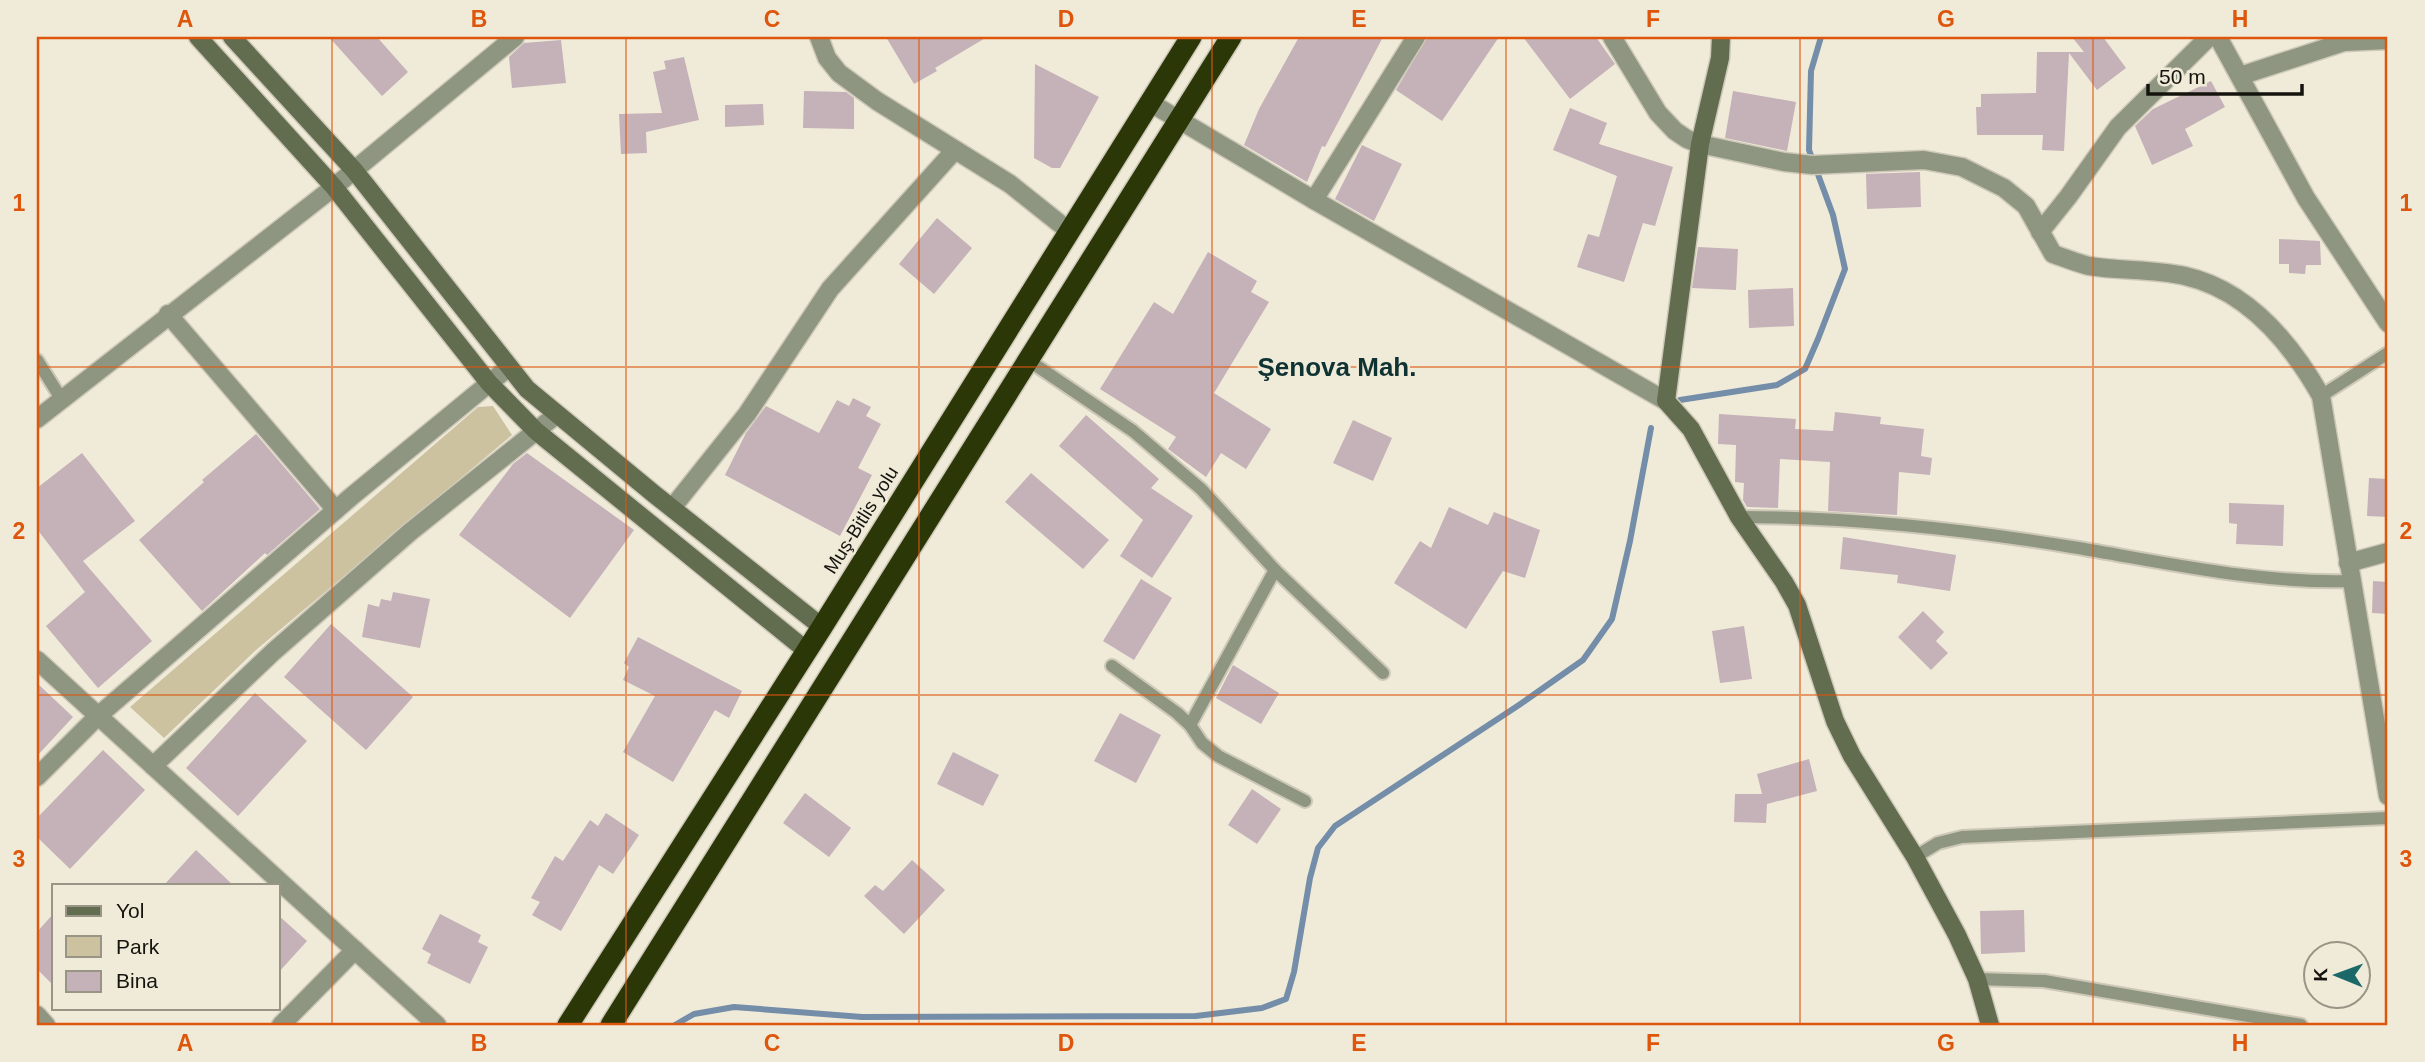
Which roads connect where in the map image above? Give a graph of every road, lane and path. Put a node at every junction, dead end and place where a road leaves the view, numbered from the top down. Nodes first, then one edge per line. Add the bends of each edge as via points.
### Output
1 (198, 37) edge
2 (232, 37) edge
3 (515, 37) edge
4 (819, 37) edge
5 (1191, 37) edge
6 (1231, 37) edge
7 (1416, 37) edge
8 (1612, 37) edge
9 (1721, 37) edge
10 (2209, 37) edge
11 (2218, 37) edge
12 (2388, 40) edge
13 (2240, 76) junction
14 (1149, 102) junction
15 (1178, 121) junction
16 (1700, 144) junction
17 (955, 150) junction
18 (354, 170) junction
19 (334, 187) junction
20 (1314, 200) junction
21 (1069, 231) junction
22 (2040, 232) junction
23 (1043, 272) junction
24 (1072, 290) junction
25 (168, 314) junction
26 (2388, 323) edge
27 (998, 344) junction
28 (2388, 353) edge
29 (37, 360) edge
30 (1028, 360) junction
31 (509, 367) junction
32 (489, 383) junction
33 (2321, 396) junction
34 (62, 400) junction
35 (1666, 401) junction
36 (556, 415) junction
37 (37, 419) edge
38 (536, 431) junction
39 (672, 508) junction
40 (336, 510) junction
41 (1739, 517) junction
42 (2388, 552) edge
43 (1275, 570) junction
44 (2350, 572) junction
45 (822, 627) junction
46 (807, 651) junction
47 (37, 660) edge
48 (1112, 666) dead end
49 (1383, 673) dead end
50 (98, 716) junction
51 (1190, 725) junction
52 (153, 766) junction
53 (37, 777) edge
54 (2388, 796) edge
55 (1305, 801) dead end
56 (2388, 818) edge
57 (1915, 857) junction
58 (355, 950) junction
59 (1977, 979) junction
60 (37, 1015) edge
61 (46, 1025) edge
62 (281, 1025) edge
63 (438, 1025) edge
64 (568, 1025) edge
65 (611, 1025) edge
66 (1990, 1025) edge
67 (2301, 1025) edge

1 - 19 street
2 - 18 street
3 - 18 street
4 - 17 street via 839,73
5 - 14 highway, Muş-Bitlis yolu
6 - 15 highway
7 - 20 street
8 - 16 street via 1666,123
9 - 16 street
10 - 22 street via 2118,127
11 - 13 street
12 - 13 street via 2335,44
13 - 26 street via 2306,198
14 - 15 street
14 - 21 highway, Muş-Bitlis yolu
15 - 20 street
15 - 24 highway
16 - 22 street via 1812,165 1924,160 1962,167 2004,187 2026,206
16 - 35 street
17 - 21 street via 1010,184
17 - 39 street via 830,289 747,414
18 - 19 street
18 - 31 street
19 - 25 street
19 - 32 street
20 - 35 street
21 - 23 highway, Muş-Bitlis yolu
22 - 33 street via 2053,254 2087,265 2211,283 2264,320 2306,369
23 - 24 highway
23 - 27 highway, Muş-Bitlis yolu
24 - 30 highway
25 - 34 street
25 - 40 street
27 - 30 highway
27 - 45 highway, Muş-Bitlis yolu
28 - 33 lane
29 - 34 lane
30 - 43 lane via 1168,460
30 - 65 highway
31 - 32 street
31 - 36 street
32 - 38 street
32 - 40 street
33 - 44 street
34 - 37 street
35 - 41 street via 1691,429
36 - 38 street
36 - 39 street
38 - 46 street
38 - 52 street via 272,652
39 - 45 street
40 - 50 street
41 - 44 lane via 1927,527 2308,582
41 - 57 street via 1797,606 1852,756
42 - 44 street
43 - 49 lane
43 - 51 lane
44 - 54 street
45 - 46 highway, Muş-Bitlis yolu
46 - 64 highway, Muş-Bitlis yolu
47 - 50 street
48 - 51 lane
50 - 52 street
50 - 53 street
51 - 55 lane via 1218,756
52 - 58 street
56 - 57 lane via 1962,837 1938,843
57 - 59 street
58 - 62 street
58 - 63 street
59 - 66 street
59 - 67 lane via 2044,981
60 - 61 street

